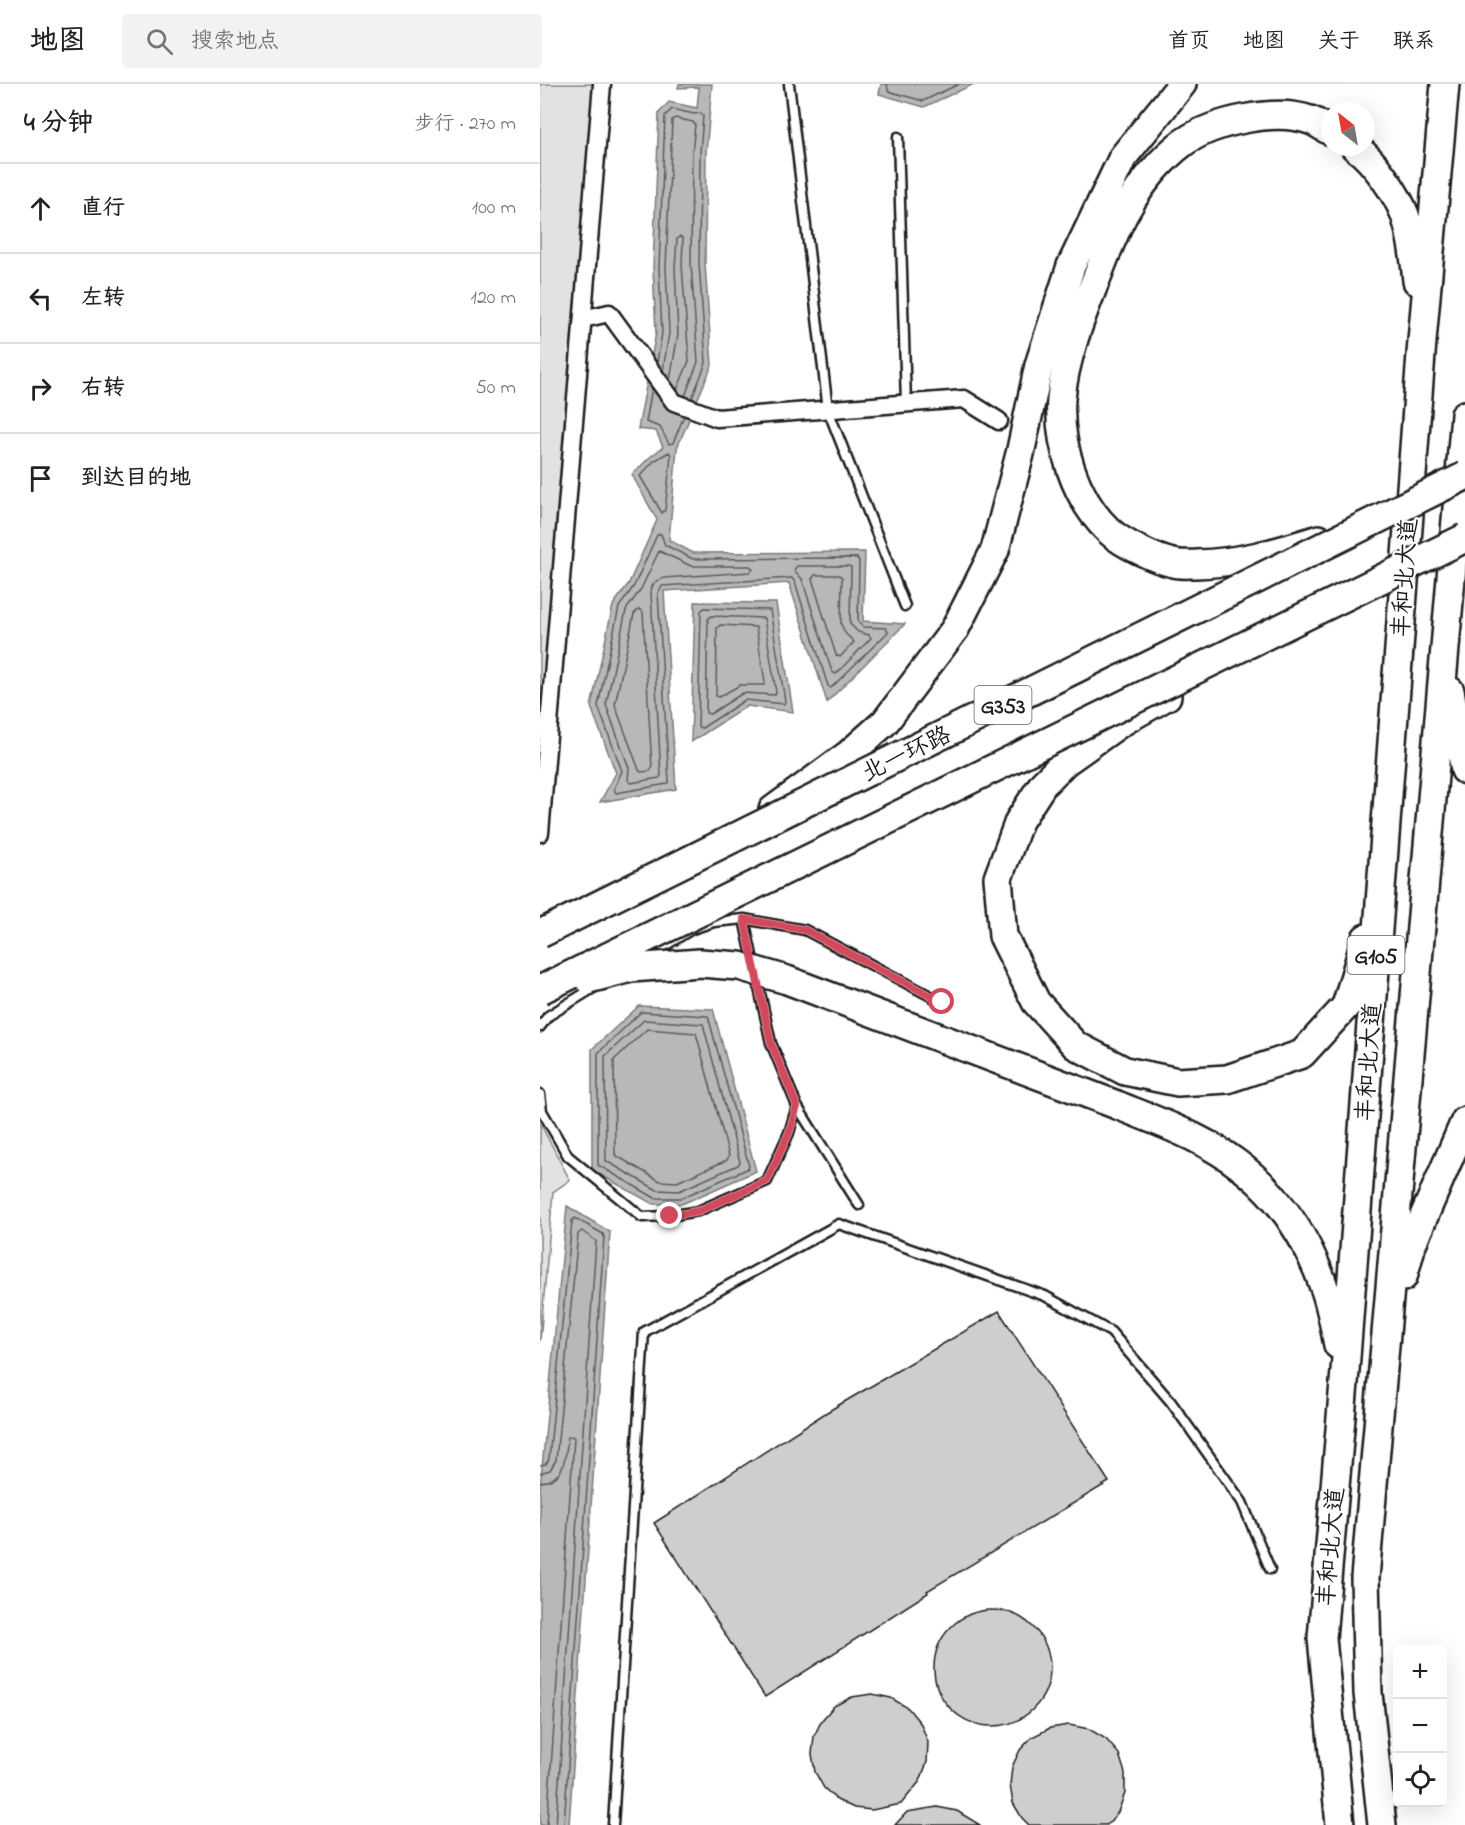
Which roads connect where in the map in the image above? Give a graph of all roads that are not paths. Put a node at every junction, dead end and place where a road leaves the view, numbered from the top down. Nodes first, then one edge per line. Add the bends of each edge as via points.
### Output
1 (602, 84) edge
2 (789, 84) edge
3 (1182, 84) edge
4 (1445, 84) edge
5 (1321, 126) edge
6 (898, 137) dead end
7 (1364, 156) edge
8 (583, 320) junction
9 (1422, 341) junction
10 (906, 404) junction
11 (828, 410) junction
12 (1465, 416) edge
13 (999, 421) dead end
14 (1465, 476) edge
15 (1372, 522) junction
16 (1465, 538) edge
17 (1346, 596) junction
18 (905, 606) dead end
19 (1444, 660) junction
20 (1465, 770) edge
21 (540, 833) edge
22 (737, 837) junction
23 (1381, 881) junction
24 (744, 919) junction
25 (540, 934) edge
26 (540, 990) edge
27 (942, 1002) dead end
28 (540, 1003) edge
29 (540, 1027) edge
30 (540, 1094) edge
31 (797, 1106) junction
32 (1465, 1121) edge
33 (859, 1205) dead end
34 (1385, 1342) junction
35 (1345, 1371) junction
36 (1270, 1569) dead end
37 (613, 1825) edge
38 (1340, 1825) edge
39 (1382, 1825) edge

1 - 8 street
2 - 11 lane
3 - 22 highway, bridge via 1123,158 1071,266 1039,365 995,550 955,629 885,722 848,755
4 - 9 highway, 丰和北大道 / G105
5 - 15 highway, bridge via 1310,120 1283,116 1251,116 1184,142 1154,171 1127,207 1071,351 1061,398 1062,432 1069,468 1086,502 1109,531 1139,550 1175,564 1226,563 1280,552
6 - 10 lane
7 - 9 highway via 1382,175 1405,215 1415,261
8 - 11 street via 609,313 674,402 717,418
8 - 21 street
9 - 23 highway, 丰和北大道 / G105
10 - 11 street
10 - 13 street via 964,399
11 - 18 lane
12 - 19 highway, 丰和北大道 / G105
14 - 15 highway, 北一环路 / G353, bridge
15 - 22 highway, 北一环路 / G353, bridge
16 - 17 highway, G353, bridge
17 - 23 highway, bridge via 1120,723 1058,769 1019,821 998,878 1003,936 1036,1002 1075,1045 1125,1071 1178,1082 1227,1079 1302,1054 1346,1006
17 - 26 highway, G353, bridge
19 - 20 highway
19 - 34 highway, 丰和北大道 / G105
22 - 25 highway, 北一环路 / G353, bridge
23 - 35 highway, 丰和北大道 / G105
24 - 27 lane via 805,930
24 - 29 lane via 692,929 548,1016
24 - 31 lane via 771,1043
28 - 35 highway, bridge via 589,979 631,968 700,963 739,966 787,980 1197,1139 1236,1162 1289,1215 1311,1252 1325,1289
30 - 31 lane via 542,1111 568,1156 642,1217 698,1211 767,1181
31 - 33 lane
32 - 34 highway via 1412,1244
34 - 39 highway, 丰和北大道 / G105 via 1365,1578 1368,1693
35 - 38 highway, 丰和北大道 / G105 via 1322,1638
36 - 37 lane via 1242,1502 1171,1402 1111,1332 1045,1296 839,1224 644,1332

